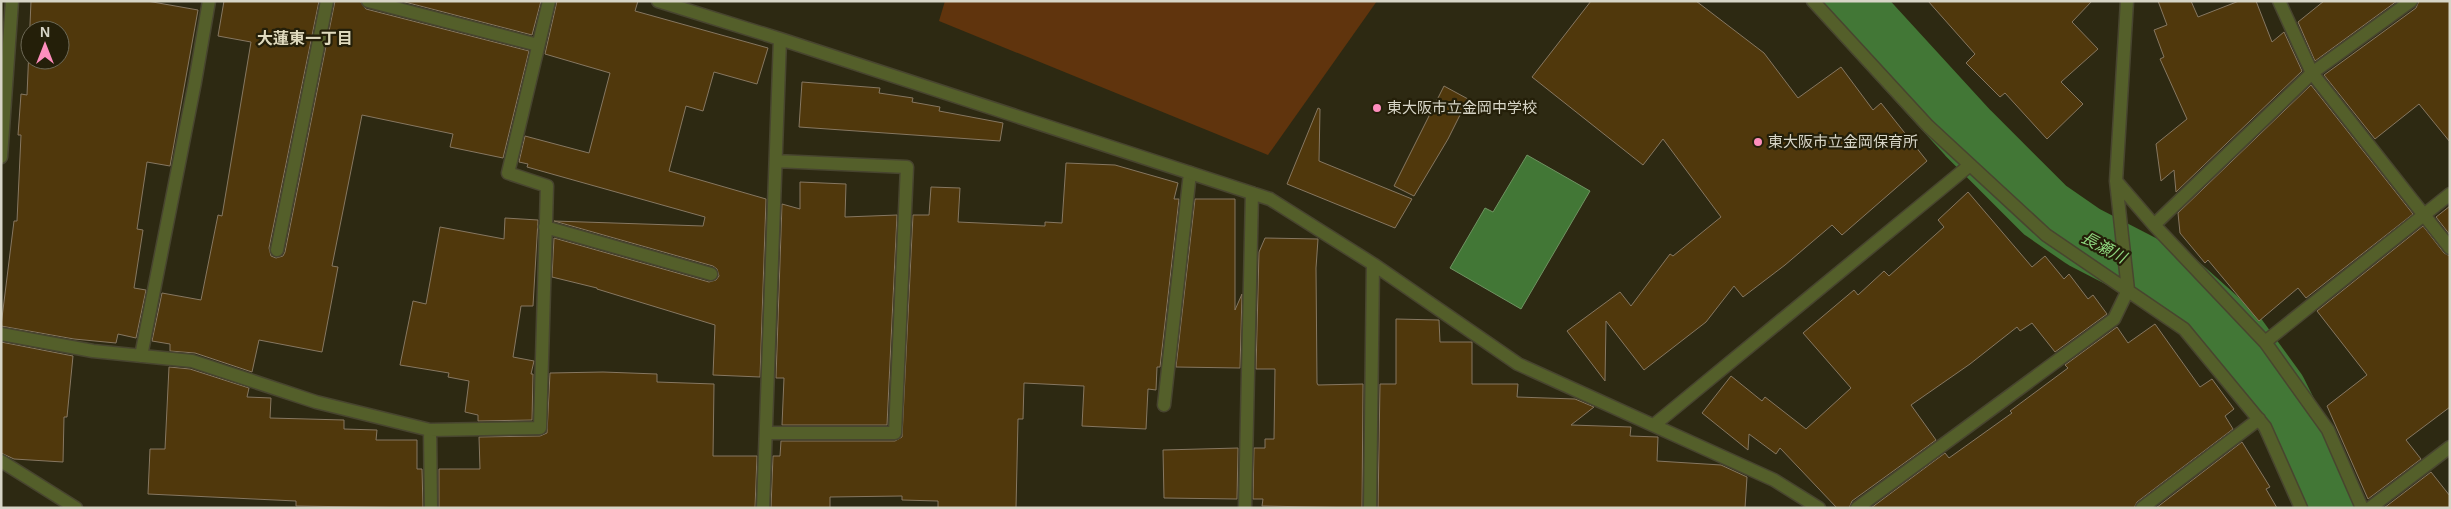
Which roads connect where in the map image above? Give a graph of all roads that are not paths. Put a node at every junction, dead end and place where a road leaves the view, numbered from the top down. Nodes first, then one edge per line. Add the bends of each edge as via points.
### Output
1 (12, 1) edge
2 (209, 1) edge
3 (327, 1) edge
4 (368, 1) edge
5 (549, 1) edge
6 (658, 1) edge
7 (1813, 1) edge
8 (2127, 1) edge
9 (2279, 1) edge
10 (2411, 1) edge
11 (780, 39) junction
12 (538, 45) junction
13 (2312, 73) junction
14 (1, 157) edge
15 (776, 161) junction
16 (1970, 165) junction
17 (1190, 173) junction
18 (2116, 181) junction
19 (1252, 194) junction
20 (2450, 194) edge
21 (2424, 216) junction
22 (2154, 225) junction
23 (545, 227) junction
24 (2450, 248) edge
25 (278, 250) dead end
26 (1373, 264) junction
27 (712, 274) dead end
28 (2128, 290) junction
29 (1, 334) edge
30 (2265, 342) junction
31 (141, 356) junction
32 (1164, 405) dead end
33 (2259, 419) junction
34 (1654, 425) junction
35 (430, 430) junction
36 (766, 433) junction
37 (2450, 447) edge
38 (1, 460) edge
39 (76, 508) edge
40 (431, 508) edge
41 (763, 508) edge
42 (1245, 508) edge
43 (1370, 508) edge
44 (1819, 508) edge
45 (1856, 508) edge
46 (2142, 508) edge
47 (2302, 508) edge
48 (2362, 508) edge
49 (2370, 508) edge

1 - 14 street
2 - 31 street
3 - 25 street
4 - 12 street
5 - 12 street
6 - 11 street
7 - 16 street via 1928,126
8 - 18 street
9 - 13 street
10 - 13 street
11 - 15 street
11 - 17 street
12 - 23 street via 508,173 547,186
13 - 21 street
13 - 22 street
15 - 36 street
15 - 36 street via 907,167 895,432
16 - 28 street via 2046,235
16 - 34 street
17 - 19 street
17 - 32 street
18 - 22 street
18 - 28 street
19 - 26 street via 1270,199
19 - 42 street
20 - 21 street
21 - 24 street
21 - 30 street
22 - 30 street
23 - 27 street
23 - 35 street via 540,428
26 - 34 street via 1518,364
26 - 43 street
28 - 33 street via 2184,329
28 - 45 street via 2114,319
29 - 31 street via 93,351
30 - 48 street via 2328,430
31 - 35 street via 192,361 316,402
33 - 46 street
33 - 47 street
34 - 44 street via 1774,480
35 - 40 street
36 - 41 street
37 - 49 street
38 - 39 street

